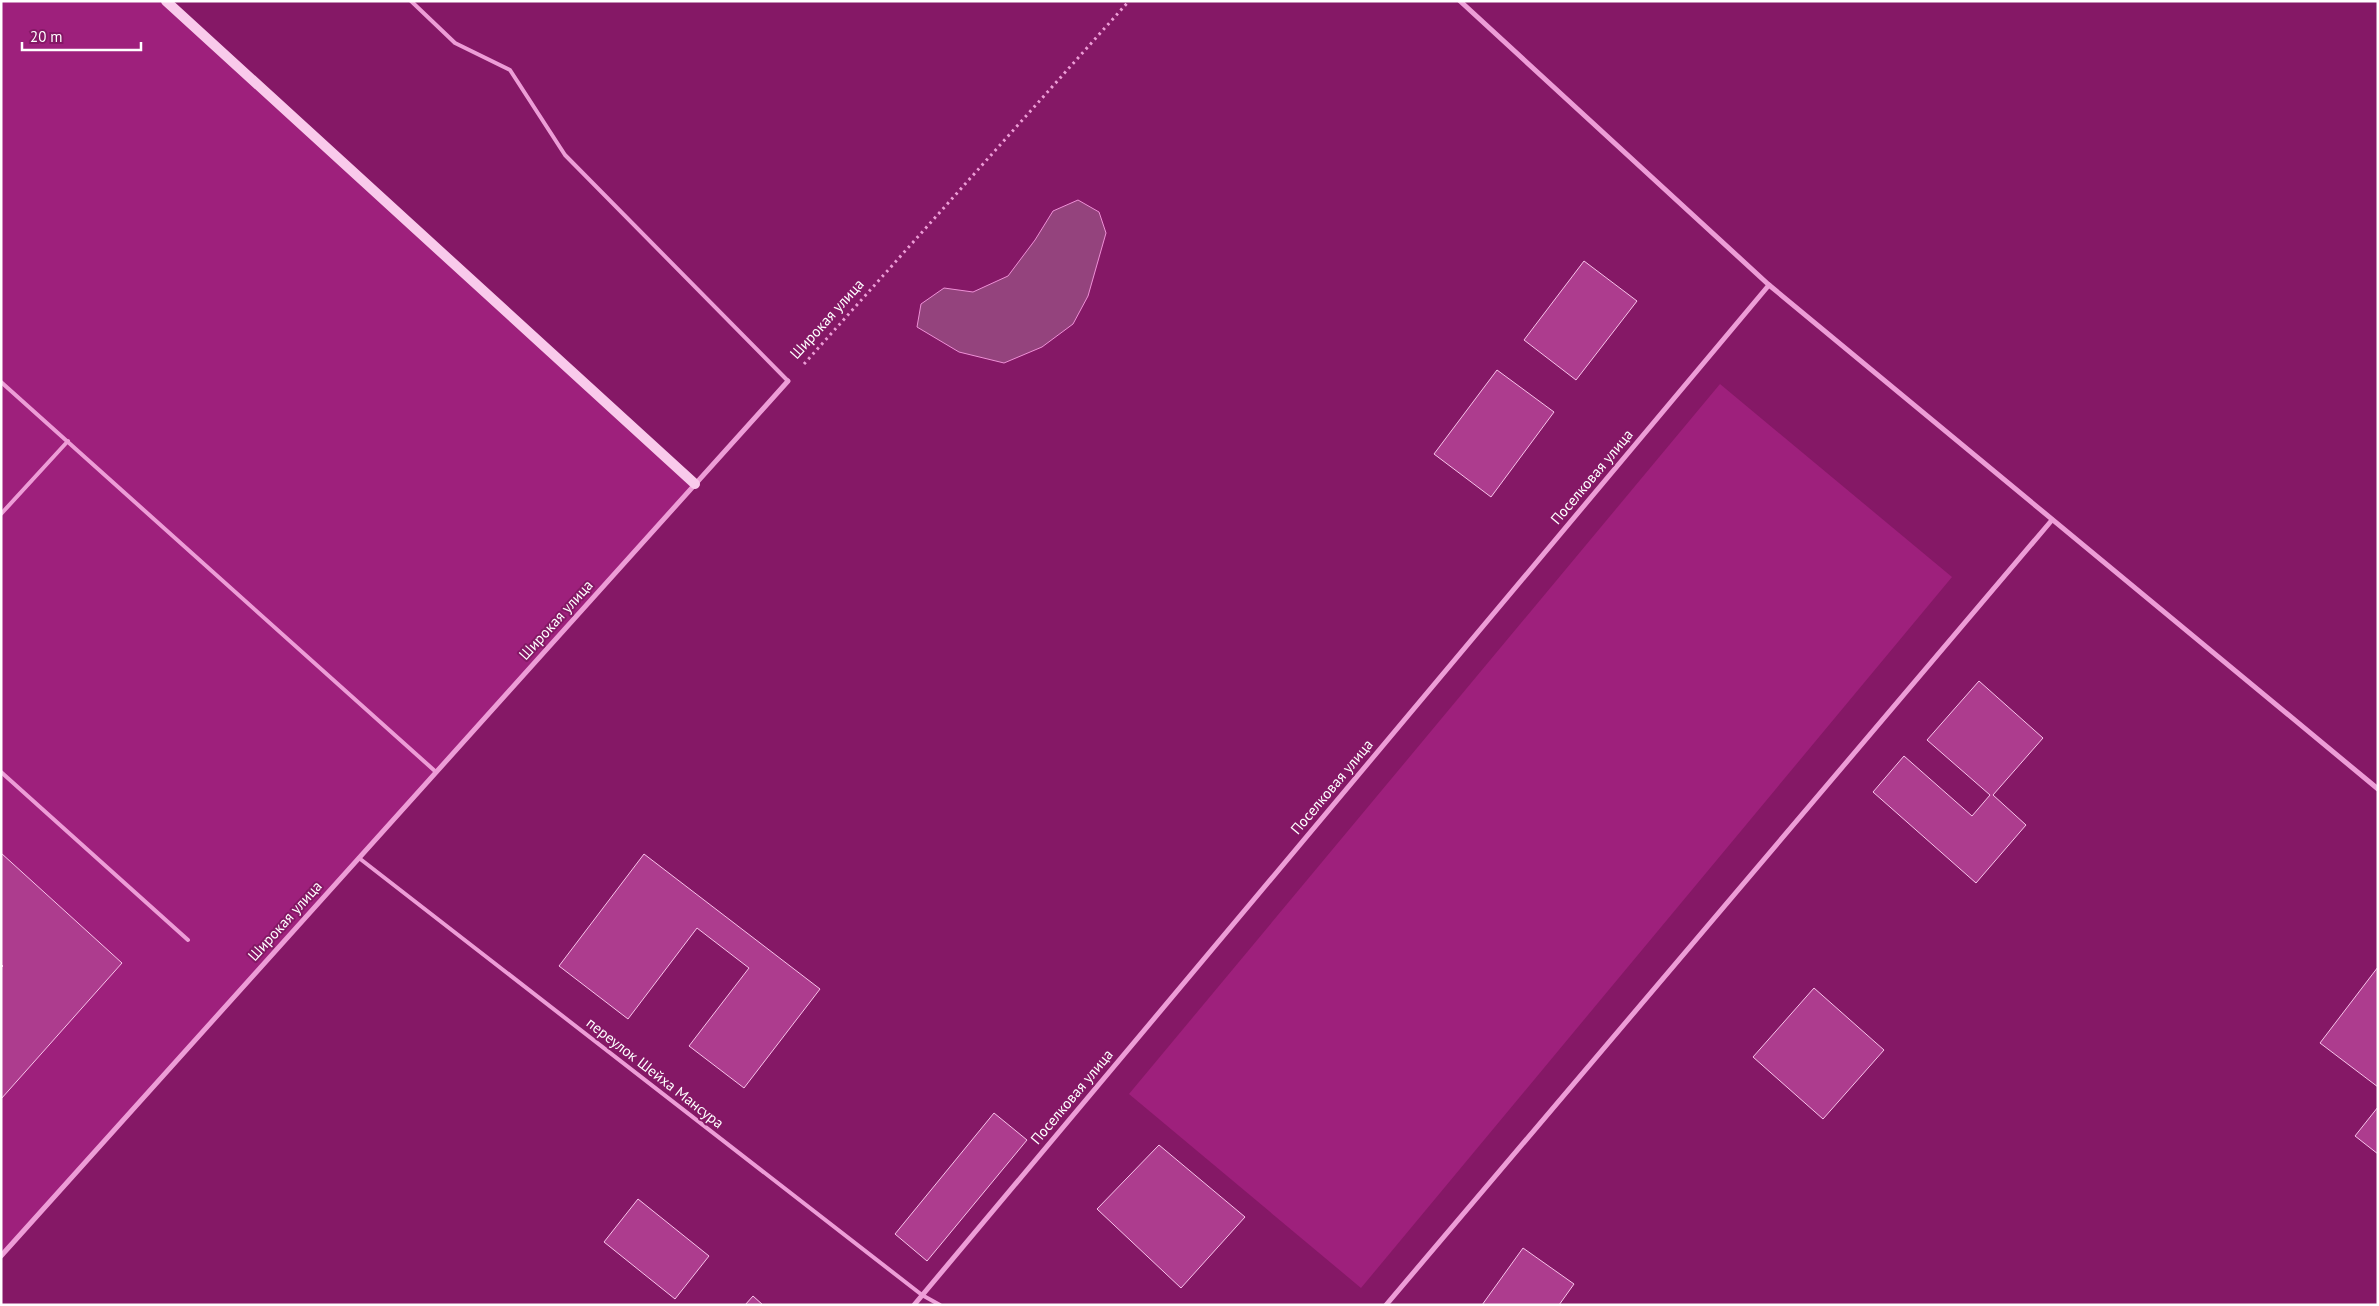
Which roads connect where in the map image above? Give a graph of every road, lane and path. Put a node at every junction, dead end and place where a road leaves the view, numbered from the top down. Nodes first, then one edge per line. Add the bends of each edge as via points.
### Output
1 (166, 1) edge
2 (411, 1) edge
3 (1129, 1) edge
4 (1460, 1) edge
5 (1769, 285) junction
6 (788, 381) junction
7 (1, 382) edge
8 (68, 441) junction
9 (695, 484) junction
10 (1, 514) edge
11 (2052, 520) junction
12 (1, 772) edge
13 (436, 772) junction
14 (2378, 790) edge
15 (359, 858) junction
16 (188, 940) dead end
17 (1, 1256) edge
18 (922, 1295) junction
19 (914, 1305) edge
20 (940, 1305) edge
21 (1386, 1305) edge

1 - 9 street
2 - 6 lane via 455,43 510,70 565,155
3 - 6 path, Широкая улица
4 - 5 street
5 - 11 street
5 - 18 street, Поселковая улица
6 - 9 street, Широкая улица
7 - 8 lane
8 - 10 lane
8 - 13 lane
9 - 13 street, Широкая улица
11 - 14 street
11 - 21 street
12 - 16 lane
13 - 15 street, Широкая улица
15 - 17 street, Широкая улица
15 - 18 lane, переулок Шейха Мансура
18 - 19 street, Поселковая улица
18 - 20 lane, переулок Шейха Мансура

